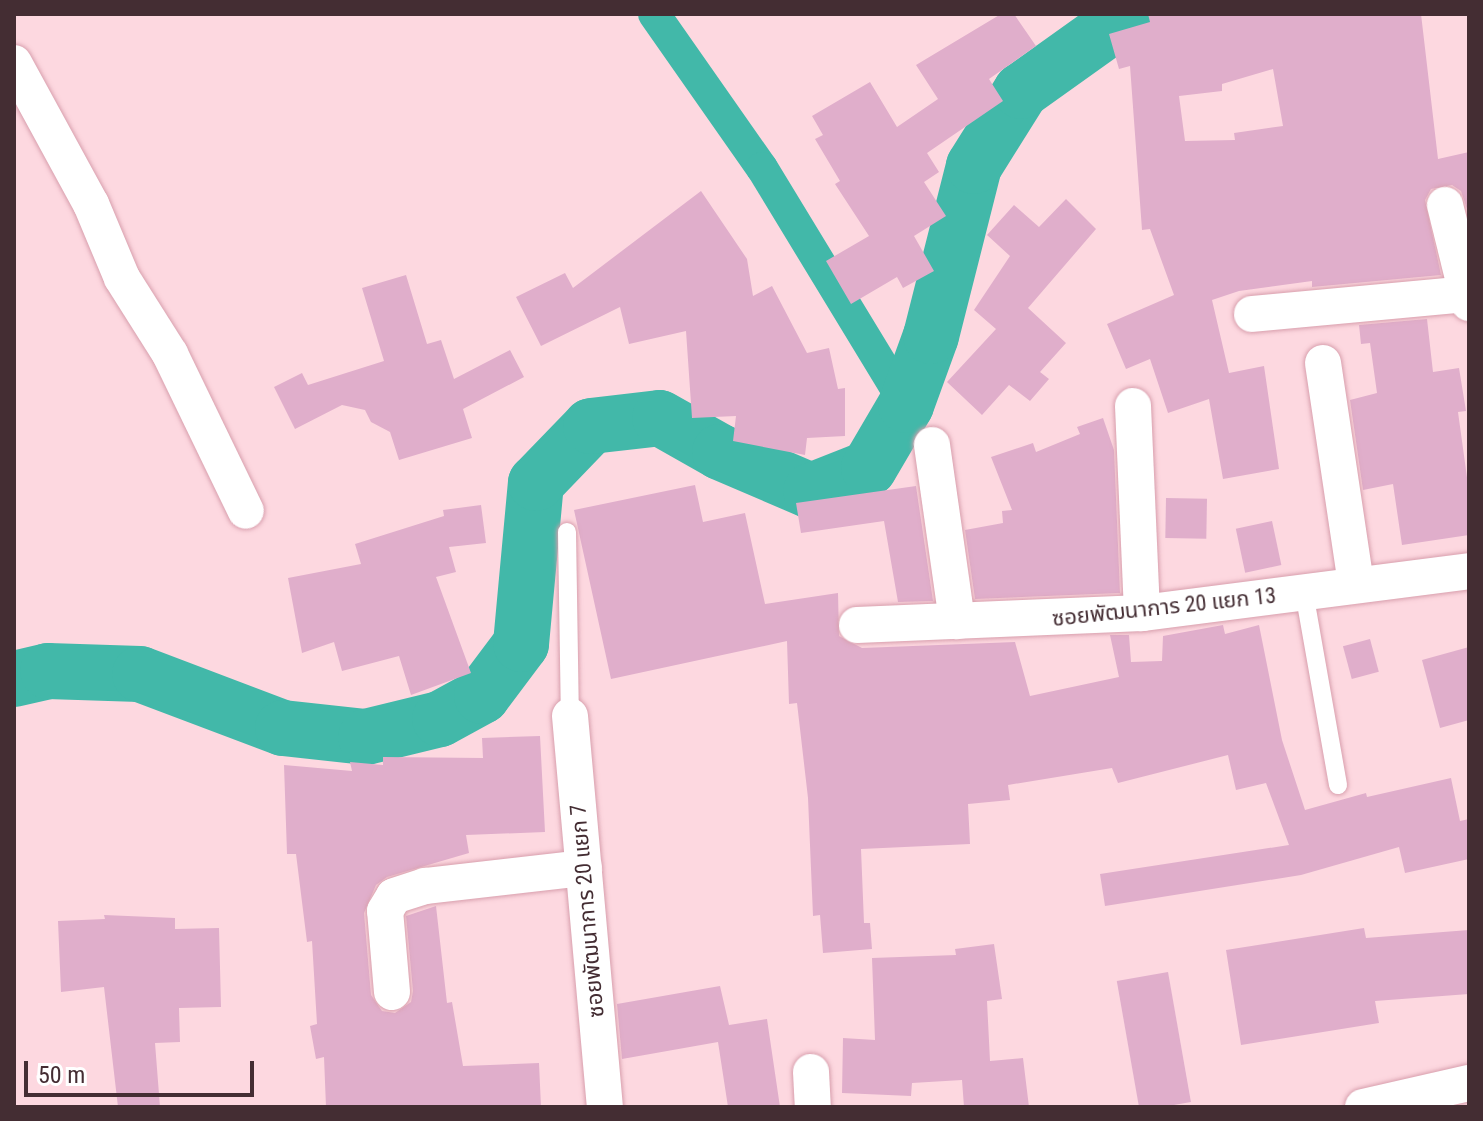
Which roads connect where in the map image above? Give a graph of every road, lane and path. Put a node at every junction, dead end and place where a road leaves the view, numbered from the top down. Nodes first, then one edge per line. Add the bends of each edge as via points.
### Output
1 (14, 63) edge
2 (1445, 205) dead end
3 (1468, 298) edge
4 (1252, 314) dead end
5 (1323, 363) dead end
6 (1133, 406) dead end
7 (932, 445) dead end
8 (246, 511) dead end
9 (567, 532) dead end
10 (1469, 571) edge
11 (1356, 585) junction
12 (1304, 592) junction
13 (1142, 613) junction
14 (957, 621) junction
15 (857, 625) dead end
16 (570, 716) joint
17 (1338, 785) dead end
18 (584, 868) junction
19 (392, 992) dead end
20 (1469, 1083) edge
21 (605, 1107) edge
22 (1363, 1107) edge

1 - 8 street via 91,204 122,278 170,354
2 - 3 street
3 - 4 street
5 - 11 street
6 - 13 street
7 - 14 street
9 - 16 lane
10 - 11 street, ซอยพัฒนาการ 20 แยก 13
11 - 12 street, ซอยพัฒนาการ 20 แยก 13
12 - 13 street, ซอยพัฒนาการ 20 แยก 13
12 - 17 lane
13 - 14 street, ซอยพัฒนาการ 20 แยก 13
14 - 15 street, ซอยพัฒนาการ 20 แยก 13
16 - 18 street, ซอยพัฒนาการ 20 แยก 7
18 - 19 street via 425,886 394,896 385,911
18 - 21 street, ซอยพัฒนาการ 20 แยก 7
20 - 22 street

